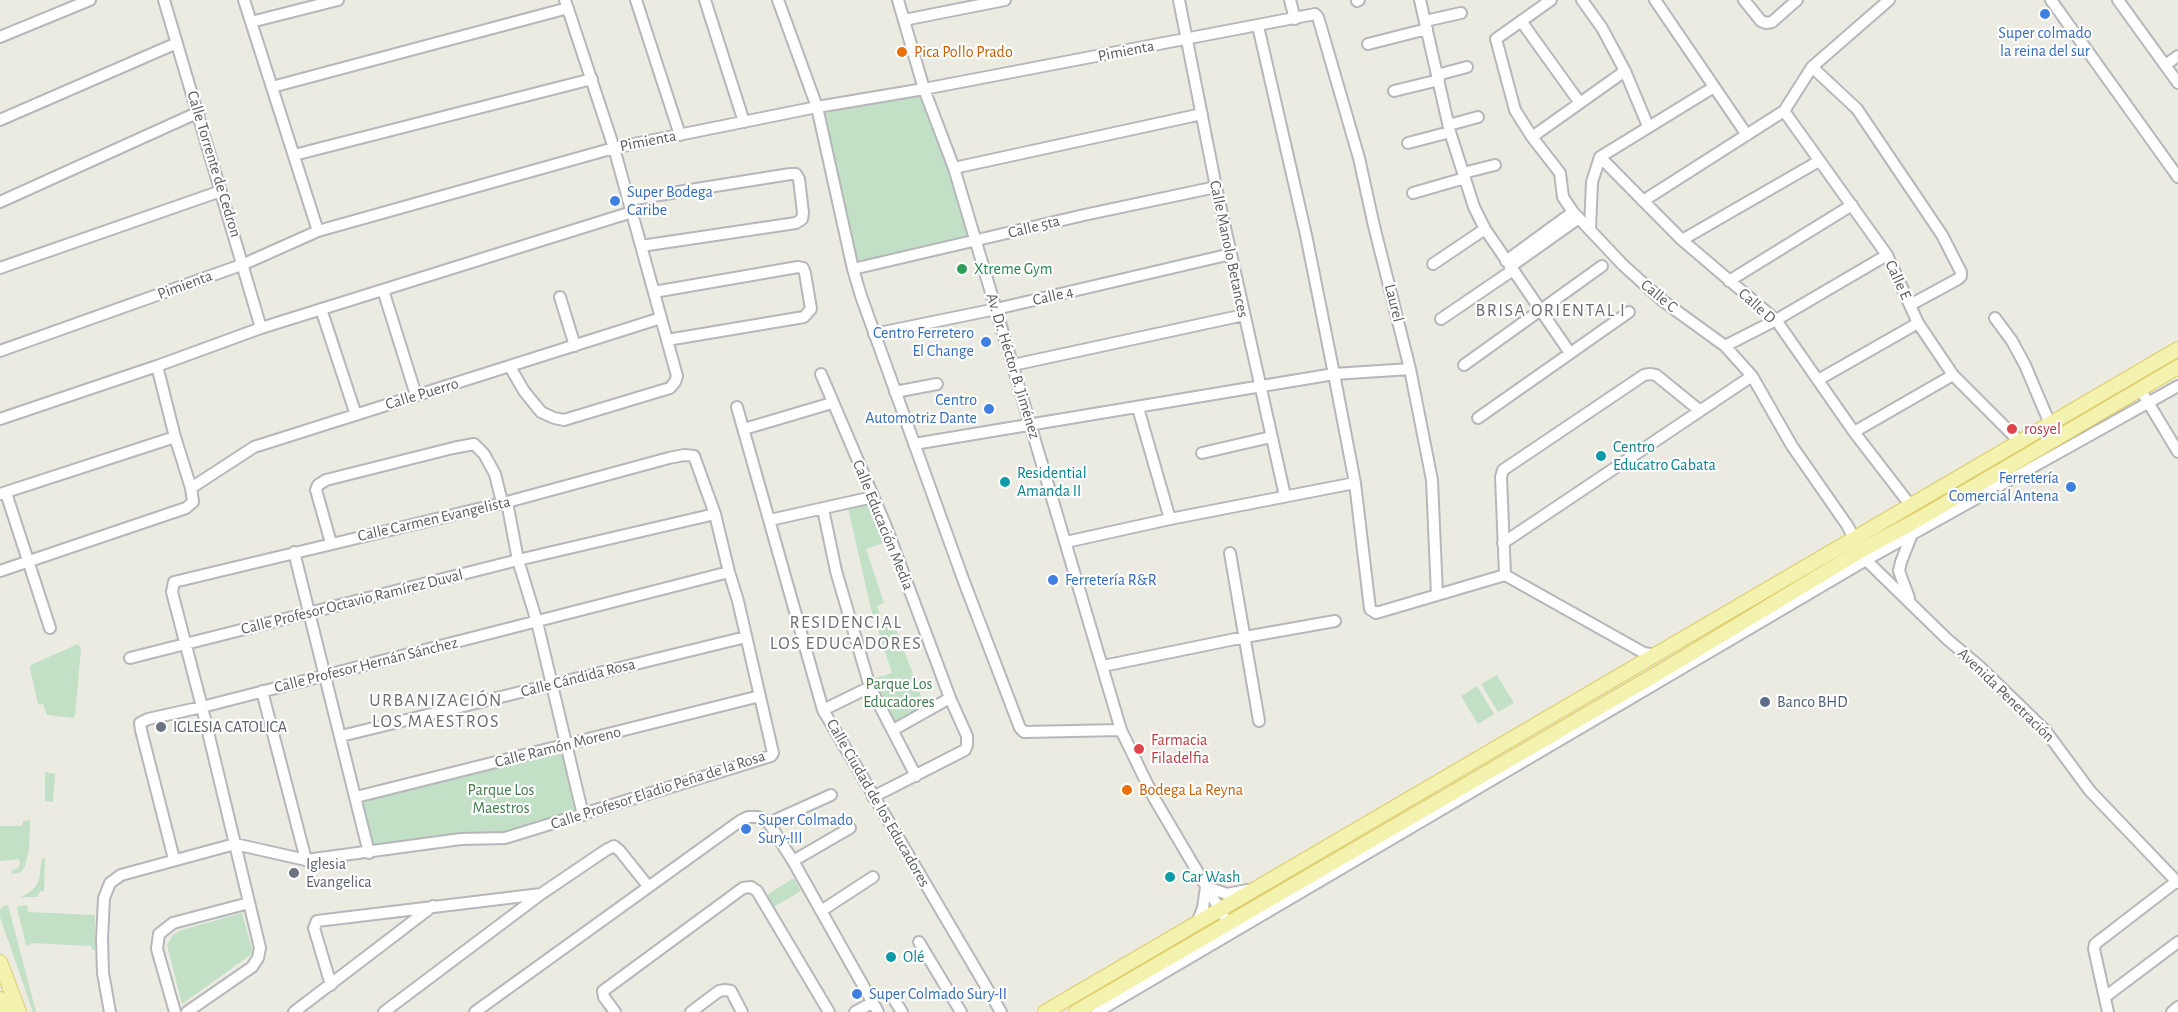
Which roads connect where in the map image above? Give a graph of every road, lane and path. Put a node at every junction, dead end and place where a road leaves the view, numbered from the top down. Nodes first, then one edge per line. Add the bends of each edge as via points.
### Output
1 (90, 0) edge
2 (165, 0) edge
3 (244, 0) edge
4 (338, 0) edge
5 (636, 0) edge
6 (705, 0) edge
7 (778, 0) edge
8 (898, 0) edge
9 (1005, 0) edge
10 (1179, 0) edge
11 (1290, 0) edge
12 (1420, 0) edge
13 (1551, 0) edge
14 (1582, 0) edge
15 (1655, 0) edge
16 (1744, 0) edge
17 (1797, 0) edge
18 (1887, 0) edge
19 (2052, 0) edge
20 (2118, 0) edge
21 (566, 4) edge
22 (1461, 13) dead end
23 (1318, 17) joint
24 (1295, 19) junction
25 (904, 20) junction
26 (1521, 21) junction
27 (251, 22) junction
28 (1426, 25) junction
29 (1258, 26) junction
30 (0, 37) edge
31 (1187, 40) junction
32 (177, 43) junction
33 (1368, 44) dead end
34 (2178, 56) edge
35 (2165, 65) junction
36 (1467, 67) dead end
37 (1812, 67) junction
38 (1625, 71) junction
39 (1438, 77) junction
40 (591, 79) junction
41 (2178, 83) edge
42 (272, 87) junction
43 (1714, 87) junction
44 (924, 89) junction
45 (1394, 91) dead end
46 (1580, 103) junction
47 (817, 107) junction
48 (1784, 111) junction
49 (199, 112) junction
50 (1202, 114) junction
51 (1478, 117) dead end
52 (0, 120) edge
53 (744, 122) junction
54 (1648, 126) junction
55 (1449, 128) junction
56 (680, 135) junction
57 (1748, 135) junction
58 (1532, 137) junction
59 (1408, 143) dead end
60 (614, 148) junction
61 (294, 155) junction
62 (1600, 157) junction
63 (1819, 161) junction
64 (1495, 165) dead end
65 (954, 168) junction
66 (1464, 176) junction
67 (2178, 177) edge
68 (1216, 187) junction
69 (221, 191) junction
70 (1413, 193) dead end
71 (628, 200) junction
72 (1643, 201) junction
73 (0, 202) edge
74 (1852, 205) junction
75 (632, 212) junction
76 (1576, 215) junction
77 (1485, 229) junction
78 (1590, 229) junction
79 (318, 231) junction
80 (1682, 240) junction
81 (975, 241) junction
82 (641, 246) junction
83 (1231, 254) junction
84 (1887, 255) junction
85 (244, 264) junction
86 (1433, 264) dead end
87 (1510, 266) junction
88 (1602, 266) dead end
89 (0, 268) edge
90 (853, 269) junction
91 (1729, 281) junction
92 (383, 290) junction
93 (654, 292) junction
94 (560, 297) dead end
95 (1910, 305) junction
96 (321, 309) junction
97 (996, 309) junction
98 (1540, 310) junction
99 (1629, 312) dead end
100 (1244, 315) junction
101 (661, 318) junction
102 (1995, 318) dead end
103 (1441, 319) dead end
104 (1776, 320) junction
105 (1918, 324) junction
106 (261, 328) junction
107 (874, 334) junction
108 (667, 340) junction
109 (575, 346) junction
110 (1725, 346) junction
111 (2178, 349) edge
112 (0, 351) edge
113 (1570, 353) junction
114 (1012, 365) junction
115 (1464, 365) dead end
116 (156, 366) junction
117 (510, 367) junction
118 (2178, 367) edge
119 (1410, 369) junction
120 (820, 374) dead end
121 (1334, 374) junction
122 (1953, 375) junction
123 (1752, 376) junction
124 (1818, 380) junction
125 (937, 384) dead end
126 (1260, 386) junction
127 (2178, 386) edge
128 (2140, 389) junction
129 (895, 392) junction
130 (416, 395) junction
131 (832, 403) junction
132 (2149, 404) junction
133 (737, 407) dead end
134 (1138, 408) junction
135 (1700, 410) junction
136 (356, 415) junction
137 (1478, 418) dead end
138 (0, 419) edge
139 (2050, 424) junction
140 (1030, 425) junction
141 (744, 429) junction
142 (1854, 432) junction
143 (1271, 436) junction
144 (175, 437) junction
145 (2020, 442) junction
146 (914, 444) junction
147 (2178, 452) edge
148 (1202, 453) dead end
149 (1355, 483) junction
150 (191, 488) junction
151 (3, 494) edge
152 (1285, 496) junction
153 (873, 497) junction
154 (504, 502) junction
155 (1911, 506) junction
156 (823, 509) junction
157 (715, 514) junction
158 (1170, 519) junction
159 (770, 520) junction
160 (1912, 534) junction
161 (1066, 542) junction
162 (331, 543) junction
163 (1503, 543) junction
164 (1861, 549) junction
165 (294, 552) junction
166 (1230, 553) dead end
167 (518, 560) junction
168 (28, 562) junction
169 (0, 571) edge
170 (729, 572) junction
171 (1505, 575) junction
172 (1437, 595) junction
173 (1910, 601) junction
174 (310, 613) junction
175 (1335, 621) dead end
176 (537, 622) junction
177 (51, 628) dead end
178 (1245, 636) junction
179 (746, 637) junction
180 (186, 644) junction
181 (1656, 656) junction
182 (130, 658) dead end
183 (1103, 666) junction
184 (325, 675) junction
185 (553, 684) junction
186 (870, 687) junction
187 (262, 691) junction
188 (760, 696) junction
189 (950, 698) junction
190 (202, 707) junction
191 (824, 710) junction
192 (1259, 721) dead end
193 (893, 730) junction
194 (1121, 730) junction
195 (341, 736) junction
196 (566, 745) junction
197 (916, 776) junction
198 (831, 795) dead end
199 (356, 797) junction
200 (873, 797) junction
201 (583, 815) junction
202 (769, 824) junction
203 (850, 828) dead end
204 (235, 844) junction
205 (369, 853) junction
206 (174, 859) junction
207 (306, 860) junction
208 (793, 861) junction
209 (873, 877) dead end
210 (2177, 882) edge
211 (1262, 885) junction
212 (648, 886) junction
213 (1206, 887) junction
214 (541, 894) junction
215 (249, 903) junction
216 (434, 906) junction
217 (1220, 910) junction
218 (821, 911) junction
219 (1197, 923) junction
220 (1228, 923) junction
221 (919, 942) dead end
222 (2178, 942) edge
223 (0, 962) edge
224 (331, 985) junction
225 (2105, 997) junction
226 (0, 999) edge
227 (895, 1001) dead end
228 (2178, 1007) edge
229 (875, 1008) edge
230 (5, 1012) edge
231 (19, 1012) edge
232 (110, 1012) edge
233 (175, 1012) edge
234 (187, 1012) edge
235 (294, 1012) edge
236 (384, 1012) edge
237 (475, 1012) edge
238 (615, 1012) edge
239 (691, 1012) edge
240 (742, 1012) edge
241 (829, 1012) edge
242 (855, 1012) edge
243 (902, 1012) edge
244 (961, 1012) edge
245 (1000, 1012) edge
246 (1045, 1012) edge
247 (1076, 1012) edge
248 (1097, 1012) edge
249 (2108, 1012) edge
250 (2172, 1012) edge

1 - 30 street
2 - 32 street, Calle Torrente de Cedron
3 - 27 street
4 - 27 street
5 - 56 street
6 - 53 street
7 - 47 street
8 - 25 street, Av. Dr. Héctor B. Jiménez
9 - 25 street
10 - 31 street, Calle Manolo Betances
11 - 24 street
12 - 28 street
13 - 26 street
14 - 38 street
15 - 43 street
16 - 17 street via 1766,23
18 - 37 street
19 - 67 street
20 - 35 street
21 - 40 street
21 - 42 street
22 - 28 street
23 - 24 street, Pimienta via 1315,14
23 - 119 street, Laurel via 1359,158
24 - 29 street, Pimienta
25 - 44 street, Av. Dr. Héctor B. Jiménez
26 - 46 street
26 - 58 street, Calle C via 1496,39 1515,110
27 - 42 street
28 - 33 street
28 - 39 street
29 - 31 street, Pimienta
29 - 121 street
31 - 44 street, Pimienta
31 - 50 street, Calle Manolo Betances
32 - 49 street, Calle Torrente de Cedron
32 - 52 street
34 - 35 street
35 - 41 street
36 - 39 street
37 - 48 street
37 - 95 street via 1857,109 1942,235 1961,276
38 - 46 street
38 - 54 street
39 - 45 street
39 - 55 street
40 - 60 street
40 - 61 street
42 - 61 street
43 - 54 street
43 - 57 street
44 - 47 street, Pimienta
44 - 65 street, Av. Dr. Héctor B. Jiménez
46 - 58 street
47 - 53 street, Pimienta
47 - 90 street
48 - 57 street
48 - 63 street, Calle E
49 - 69 street, Calle Torrente de Cedron
49 - 73 street
50 - 65 street
50 - 68 street, Calle Manolo Betances
51 - 55 street
53 - 56 street, Pimienta
54 - 62 street
55 - 59 street
55 - 66 street
56 - 60 street, Pimienta
57 - 72 street
58 - 76 street, Calle C via 1560,173 1563,197
60 - 71 street
60 - 79 street, Pimienta
61 - 79 street
62 - 72 street, Calle D
62 - 78 street via 1592,182
63 - 74 street, Calle E
63 - 80 street
64 - 66 street
65 - 81 street, Av. Dr. Héctor B. Jiménez
66 - 70 street
66 - 77 street
68 - 81 street, Calle 5ta
68 - 83 street, Calle Manolo Betances
69 - 85 street, Calle Torrente de Cedron
69 - 89 street
71 - 75 street
71 - 82 street via 796,174 800,179 802,219 796,223
72 - 80 street, Calle D
74 - 84 street, Calle E
74 - 91 street
75 - 82 street
75 - 92 street
76 - 78 street, Calle C
76 - 87 street
77 - 86 street
77 - 87 street
78 - 110 street, Calle C via 1663,301
79 - 85 street, Pimienta
80 - 91 street, Calle D
81 - 90 street, Calle 5ta
81 - 97 street, Av. Dr. Héctor B. Jiménez
82 - 93 street
83 - 97 street, Calle 4
83 - 100 street, Calle Manolo Betances
84 - 95 street, Calle E
84 - 104 street
85 - 106 street, Calle Torrente de Cedron
85 - 112 street, Pimienta
87 - 98 street
87 - 103 street
88 - 98 street
90 - 107 street
91 - 104 street, Calle D
92 - 96 street
92 - 130 street
93 - 101 street
93 - 108 street via 798,267 805,273 811,309 804,317
94 - 109 street
95 - 105 street, Calle E
96 - 106 street
96 - 136 street
97 - 107 street, Calle 4
97 - 114 street, Av. Dr. Héctor B. Jiménez
98 - 113 street
98 - 115 street
99 - 113 street
100 - 114 street
100 - 126 street, Calle Manolo Betances
101 - 108 street
101 - 109 street, Calle Puerro
102 - 139 street via 2025,365
104 - 110 street
104 - 124 street, Calle D
105 - 122 street, Calle E
105 - 124 street
106 - 116 street
107 - 129 street
108 - 117 street via 677,376 670,388 564,420 541,412
109 - 117 street, Calle Puerro
110 - 123 street, Calle C
111 - 139 main road
113 - 137 street
114 - 140 street, Av. Dr. Héctor B. Jiménez
116 - 138 street
116 - 144 street
117 - 130 street, Calle Puerro
118 - 128 main road
119 - 121 street
119 - 172 street, Laurel via 1432,480
120 - 131 street, Calle Educación Media
121 - 126 street
121 - 149 street
122 - 142 street
122 - 145 street, Calle E
123 - 135 street
123 - 164 street, Calle C via 1792,446
124 - 142 street, Calle D
125 - 129 street
126 - 134 street
126 - 143 street, Calle Manolo Betances
127 - 132 street
128 - 132 street
128 - 164 main road
129 - 146 street
130 - 136 street, Calle Puerro
131 - 141 street
131 - 153 street, Calle Educación Media
132 - 147 street
132 - 160 street
133 - 141 street, Calle Ciudad de los Educadores
134 - 140 street
134 - 158 street
135 - 163 street
135 - 163 street via 1656,375 1644,375 1503,470
136 - 150 street, Calle Puerro via 254,447
139 - 145 main road
140 - 146 street
140 - 161 street, Av. Dr. Héctor B. Jiménez
141 - 159 street, Calle Ciudad de los Educadores
142 - 155 street, Calle D
143 - 148 street
143 - 152 street, Calle Manolo Betances
144 - 150 street
144 - 151 street
145 - 155 main road
146 - 194 street via 1022,731
149 - 152 street
149 - 172 street via 1370,609 1376,613
150 - 168 street via 193,502 186,508
151 - 168 street
152 - 158 street
153 - 156 street
153 - 189 street, Calle Educación Media
154 - 157 street, Calle Carmen Evangelista via 684,455 694,456
154 - 162 street, Calle Carmen Evangelista
154 - 162 street via 484,454 474,444 453,448 318,485 316,490
154 - 167 street
155 - 164 main road
156 - 159 street
156 - 186 street via 836,571
157 - 167 street, Calle Profesor Octavio Ramírez Duval
157 - 170 street
158 - 161 street
159 - 191 street, Calle Ciudad de los Educadores
160 - 164 street
160 - 173 street via 1899,571
161 - 183 street, Av. Dr. Héctor B. Jiménez
162 - 165 street, Calle Carmen Evangelista
163 - 171 street
164 - 173 street, Avenida Penetración
164 - 181 main road
164 - 220 main road via 1665,669
164 - 248 street
165 - 174 street
165 - 180 street, Calle Carmen Evangelista via 174,582 172,592
166 - 178 street
167 - 174 street, Calle Profesor Octavio Ramírez Duval
167 - 176 street
168 - 169 street
168 - 177 street
170 - 176 street, Calle Profesor Hernán Sánchez
170 - 179 street
171 - 172 street
171 - 181 street via 1644,653
173 - 210 street, Avenida Penetración via 2044,730 2090,791
174 - 180 street, Calle Profesor Octavio Ramírez Duval
174 - 184 street
175 - 178 street
176 - 184 street, Calle Profesor Hernán Sánchez
176 - 185 street
178 - 183 street
178 - 192 street
179 - 185 street, Calle Cándida Rosa
179 - 188 street
180 - 182 street, Calle Profesor Octavio Ramírez Duval
180 - 190 street
181 - 211 main road
183 - 194 street, Av. Dr. Héctor B. Jiménez
184 - 187 street, Calle Profesor Hernán Sánchez
184 - 195 street
185 - 195 street, Calle Cándida Rosa
185 - 196 street
186 - 191 street
186 - 193 street
187 - 190 street, Calle Profesor Hernán Sánchez
187 - 207 street
188 - 196 street, Calle Ramón Moreno
188 - 201 street, Calle Profesor Eladio Peña de la Rosa via 773,753 769,758
189 - 193 street
189 - 197 street, Calle Educación Media via 967,736 965,750
190 - 204 street
190 - 206 street, Calle Profesor Hernán Sánchez via 140,723
191 - 200 street, Calle Ciudad de los Educadores
193 - 197 street
194 - 213 street, Av. Dr. Héctor B. Jiménez via 1154,798
195 - 199 street
196 - 199 street, Calle Ramón Moreno
196 - 201 street
197 - 200 street, Calle Educación Media
198 - 202 street
199 - 205 street
200 - 245 street, Calle Ciudad de los Educadores
201 - 205 street, Calle Profesor Eladio Peña de la Rosa via 505,838
202 - 208 street
202 - 212 street via 758,817 748,817
203 - 208 street
204 - 206 street, Calle Profesor Eladio Peña de la Rosa
204 - 207 street, Calle Profesor Eladio Peña de la Rosa
204 - 215 street
205 - 207 street, Calle Profesor Eladio Peña de la Rosa
206 - 232 street, Calle Profesor Eladio Peña de la Rosa via 121,875 107,888 102,939
208 - 218 street
209 - 218 street
210 - 225 street via 2098,940 2094,949
211 - 213 street via 1227,894
211 - 217 main road
212 - 214 street via 614,846
212 - 237 street
213 - 217 street, Av. Dr. Héctor B. Jiménez
213 - 219 street
214 - 216 street
214 - 236 street
215 - 233 street via 173,923 159,934 157,949
215 - 234 street via 260,948 256,963
216 - 224 street
216 - 224 street via 317,921 314,928
217 - 219 main road
217 - 220 street, Av. Dr. Héctor B. Jiménez
218 - 229 street
219 - 246 main road
220 - 247 main road
221 - 244 street
222 - 225 street
223 - 231 main road
224 - 235 street
225 - 249 street
226 - 230 main road
227 - 243 street
228 - 250 street
229 - 242 street
238 - 241 street via 603,991 742,888 751,887
239 - 240 street via 725,990 731,991

